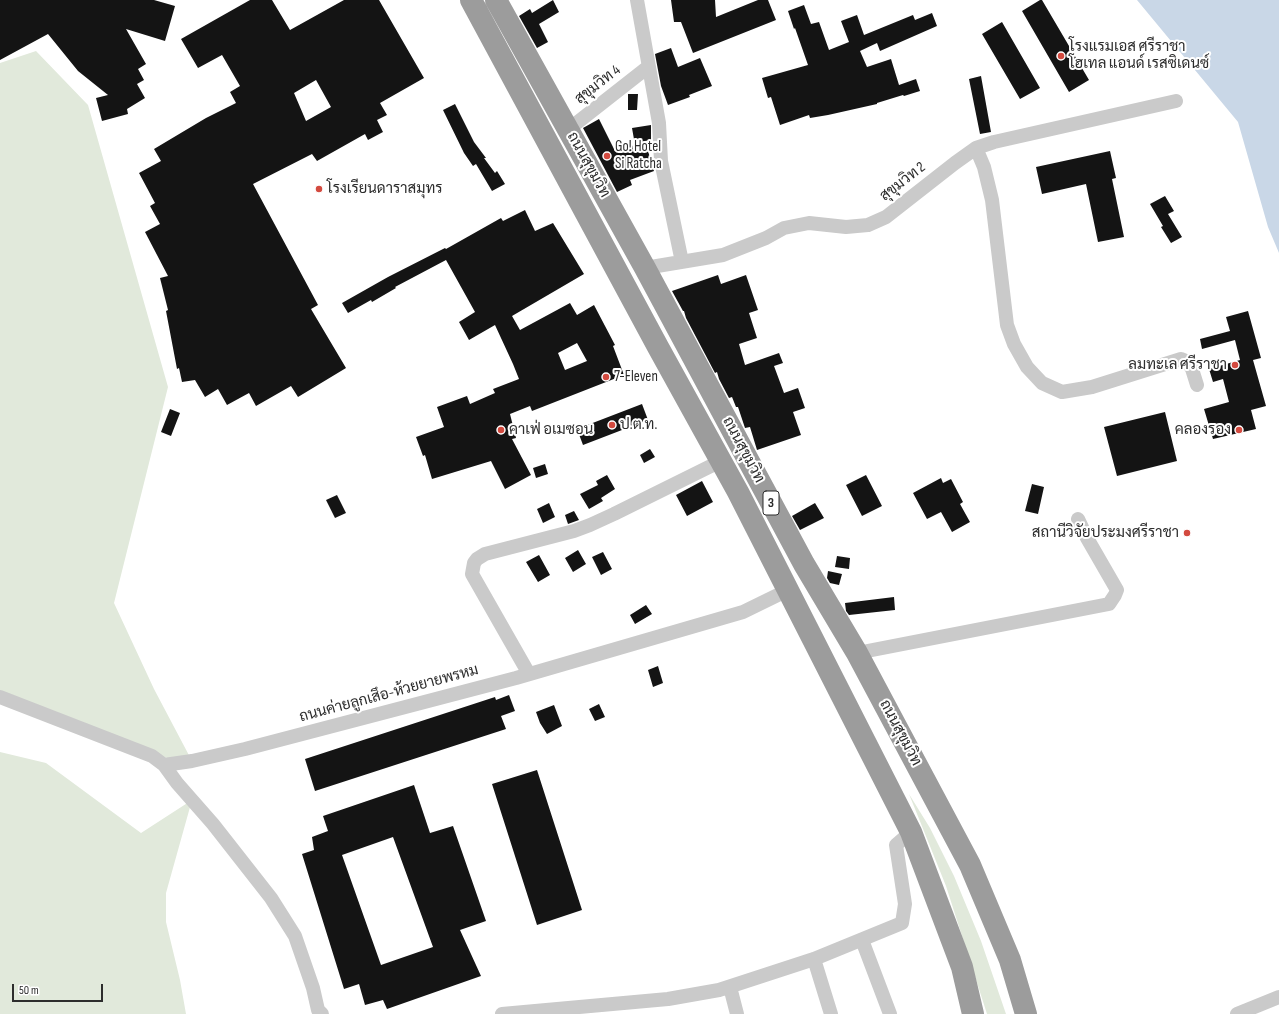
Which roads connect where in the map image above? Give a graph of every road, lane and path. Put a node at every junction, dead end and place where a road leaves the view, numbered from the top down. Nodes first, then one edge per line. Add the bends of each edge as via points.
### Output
1 (471, 0) edge
2 (496, 0) edge
3 (637, 0) edge
4 (648, 67) junction
5 (1176, 101) dead end
6 (569, 129) junction
7 (976, 148) junction
8 (682, 262) junction
9 (646, 268) junction
10 (1197, 385) dead end
11 (721, 461) junction
12 (1078, 518) dead end
13 (788, 590) junction
14 (858, 653) junction
15 (529, 674) junction
16 (0, 696) edge
17 (164, 765) junction
18 (911, 832) junction
19 (862, 940) junction
20 (814, 959) junction
21 (730, 987) junction
22 (1279, 997) edge
23 (322, 1014) edge
24 (502, 1014) edge
25 (737, 1014) edge
26 (832, 1014) edge
27 (890, 1014) edge
28 (973, 1014) edge
29 (1026, 1014) edge
30 (1237, 1014) edge

1 - 11 highway, ถนนสุขุมวิท / 3
2 - 6 highway, ถนนสุขุมวิท / 3
3 - 4 street
4 - 6 street, สุขุมวิท 4
4 - 8 street via 659,123 661,161
5 - 7 street, สุขุมวิท 2
6 - 9 highway, ถนนสุขุมวิท / 3
7 - 8 street, สุขุมวิท 2 via 886,217 868,225 846,227 809,223 784,228 723,255
7 - 10 street via 984,167 992,200 1007,325 1024,361 1042,383 1062,392 1092,387 1181,359 1188,362
8 - 9 street, สุขุมวิท 2
9 - 14 highway, ถนนสุขุมวิท / 3 via 804,564
11 - 13 highway, ถนนสุขุมวิท / 3
11 - 15 street via 590,525 485,554 477,559 472,574
12 - 14 street via 1117,590 1109,604
13 - 15 street, ถนนค่ายลูกเสึอ-ห้วยยายพรหม via 743,612
13 - 18 highway, ถนนสุขุมวิท / 3
14 - 29 highway, ถนนสุขุมวิท / 3 via 970,865 1010,960
15 - 17 street, ถนนค่ายลูกเสึอ-ห้วยยายพรหม via 245,749
16 - 17 street via 152,756
17 - 23 street via 266,892 295,936 318,1010
18 - 19 street via 896,845 905,904 902,923
18 - 28 highway, ถนนสุขุมวิท / 3 via 962,967
19 - 20 street
19 - 27 street
20 - 21 street
20 - 26 street
21 - 24 street via 668,999
21 - 25 street
22 - 30 street

